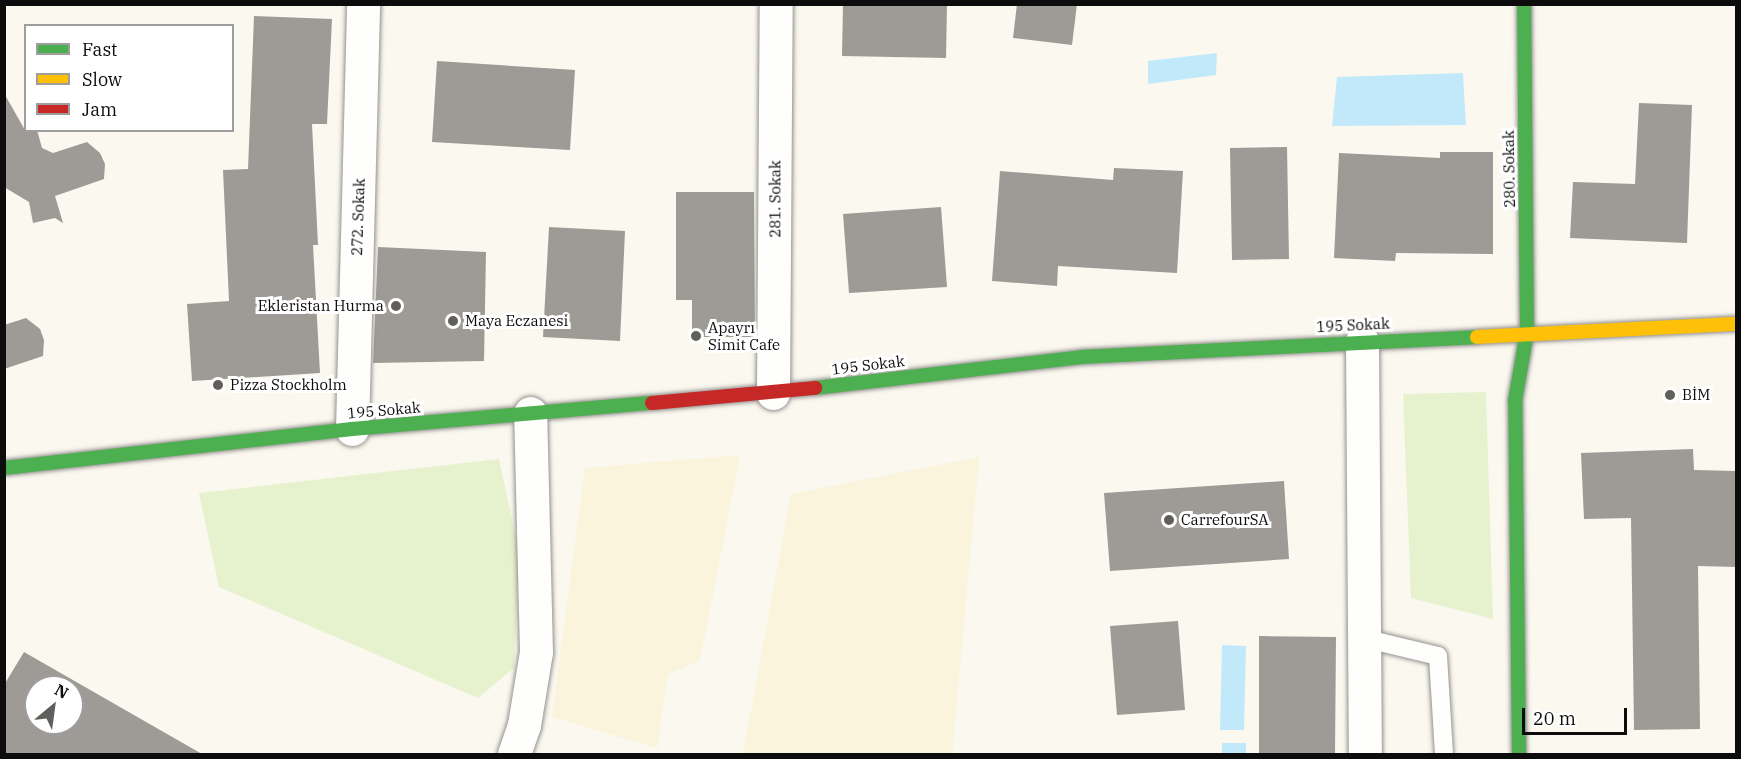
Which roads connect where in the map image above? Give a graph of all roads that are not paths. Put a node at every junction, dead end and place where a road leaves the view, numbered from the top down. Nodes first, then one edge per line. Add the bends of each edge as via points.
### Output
1 (363, 4) edge
2 (776, 4) edge
3 (1524, 4) edge
4 (1737, 324) edge
5 (1527, 332) junction
6 (1362, 341) junction
7 (774, 393) junction
8 (530, 413) junction
9 (352, 429) junction
10 (4, 468) edge
11 (1363, 638) junction
12 (514, 754) edge
13 (1365, 754) edge
14 (1444, 754) edge
15 (1519, 754) edge

1 - 9 street, 272. Sokak
2 - 7 street, 281. Sokak
3 - 5 street, 280. Sokak
4 - 5 street, 195 Sokak
5 - 6 street, 195 Sokak
5 - 15 street, 280. Sokak via 1515,401
6 - 7 street, 195 Sokak via 1083,357
6 - 11 street
7 - 8 street, 195 Sokak
8 - 9 street, 195 Sokak
8 - 12 street via 536,652 524,725
9 - 10 street, 195 Sokak
11 - 13 street
11 - 14 lane via 1438,656

